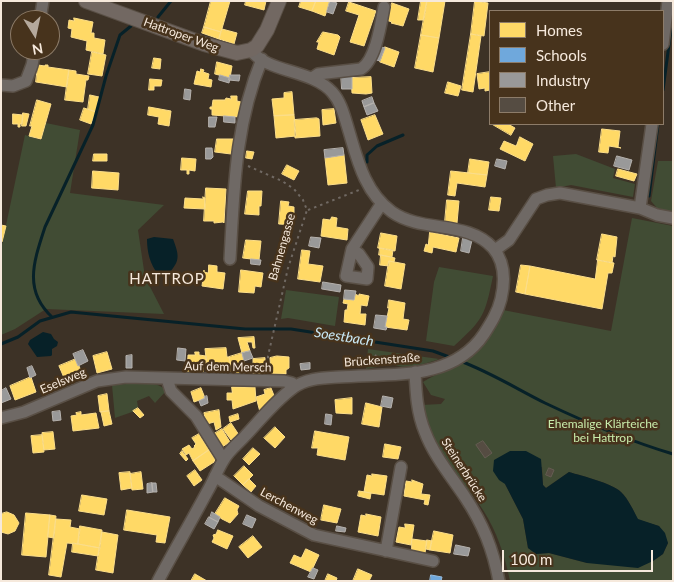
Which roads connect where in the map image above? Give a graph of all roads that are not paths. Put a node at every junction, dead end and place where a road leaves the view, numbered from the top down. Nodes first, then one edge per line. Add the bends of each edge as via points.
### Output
1 (86, 1) edge
2 (279, 1) edge
3 (668, 1) edge
4 (384, 6) dead end
5 (664, 35) edge
6 (257, 55) junction
7 (33, 60) edge
8 (312, 78) junction
9 (1, 85) edge
10 (652, 125) edge
11 (382, 203) junction
12 (640, 208) junction
13 (673, 218) edge
14 (352, 249) dead end
15 (495, 250) junction
16 (230, 259) dead end
17 (415, 372) junction
18 (167, 380) junction
19 (294, 387) junction
20 (1, 418) edge
21 (223, 459) junction
22 (401, 467) dead end
23 (216, 476) junction
24 (386, 551) junction
25 (433, 561) dead end
26 (158, 581) edge
27 (499, 581) edge

1 - 6 main road, Hattroper Weg via 220,50
2 - 6 main road
3 - 5 street
4 - 8 street via 370,61 364,68 318,74
6 - 8 street
6 - 16 street via 236,161
7 - 9 street via 26,81 13,86
8 - 11 street via 333,93 343,111 368,186
10 - 12 street
11 - 14 street
11 - 15 street via 407,220 482,237
12 - 13 street
12 - 15 street via 560,193 547,195 536,199 509,240
15 - 17 street, Brückenstraße via 502,265 503,290 496,314 478,342 461,357 440,368
17 - 19 street, Brückenstraße via 320,378
17 - 27 street, Steinerbrücke via 416,399 424,432 488,537
18 - 19 street, Auf dem Mersch via 284,381
18 - 20 street, Eselsweg via 126,377 97,381 24,412
18 - 21 street, Auf dem Mersch via 171,391 196,416
19 - 21 street, Brückenstraße
21 - 23 street, Brückenstraße
22 - 24 street
23 - 24 street, Lerchenweg via 259,506 314,535
23 - 26 street, Brückenstraße
24 - 25 street, Lerchenweg

